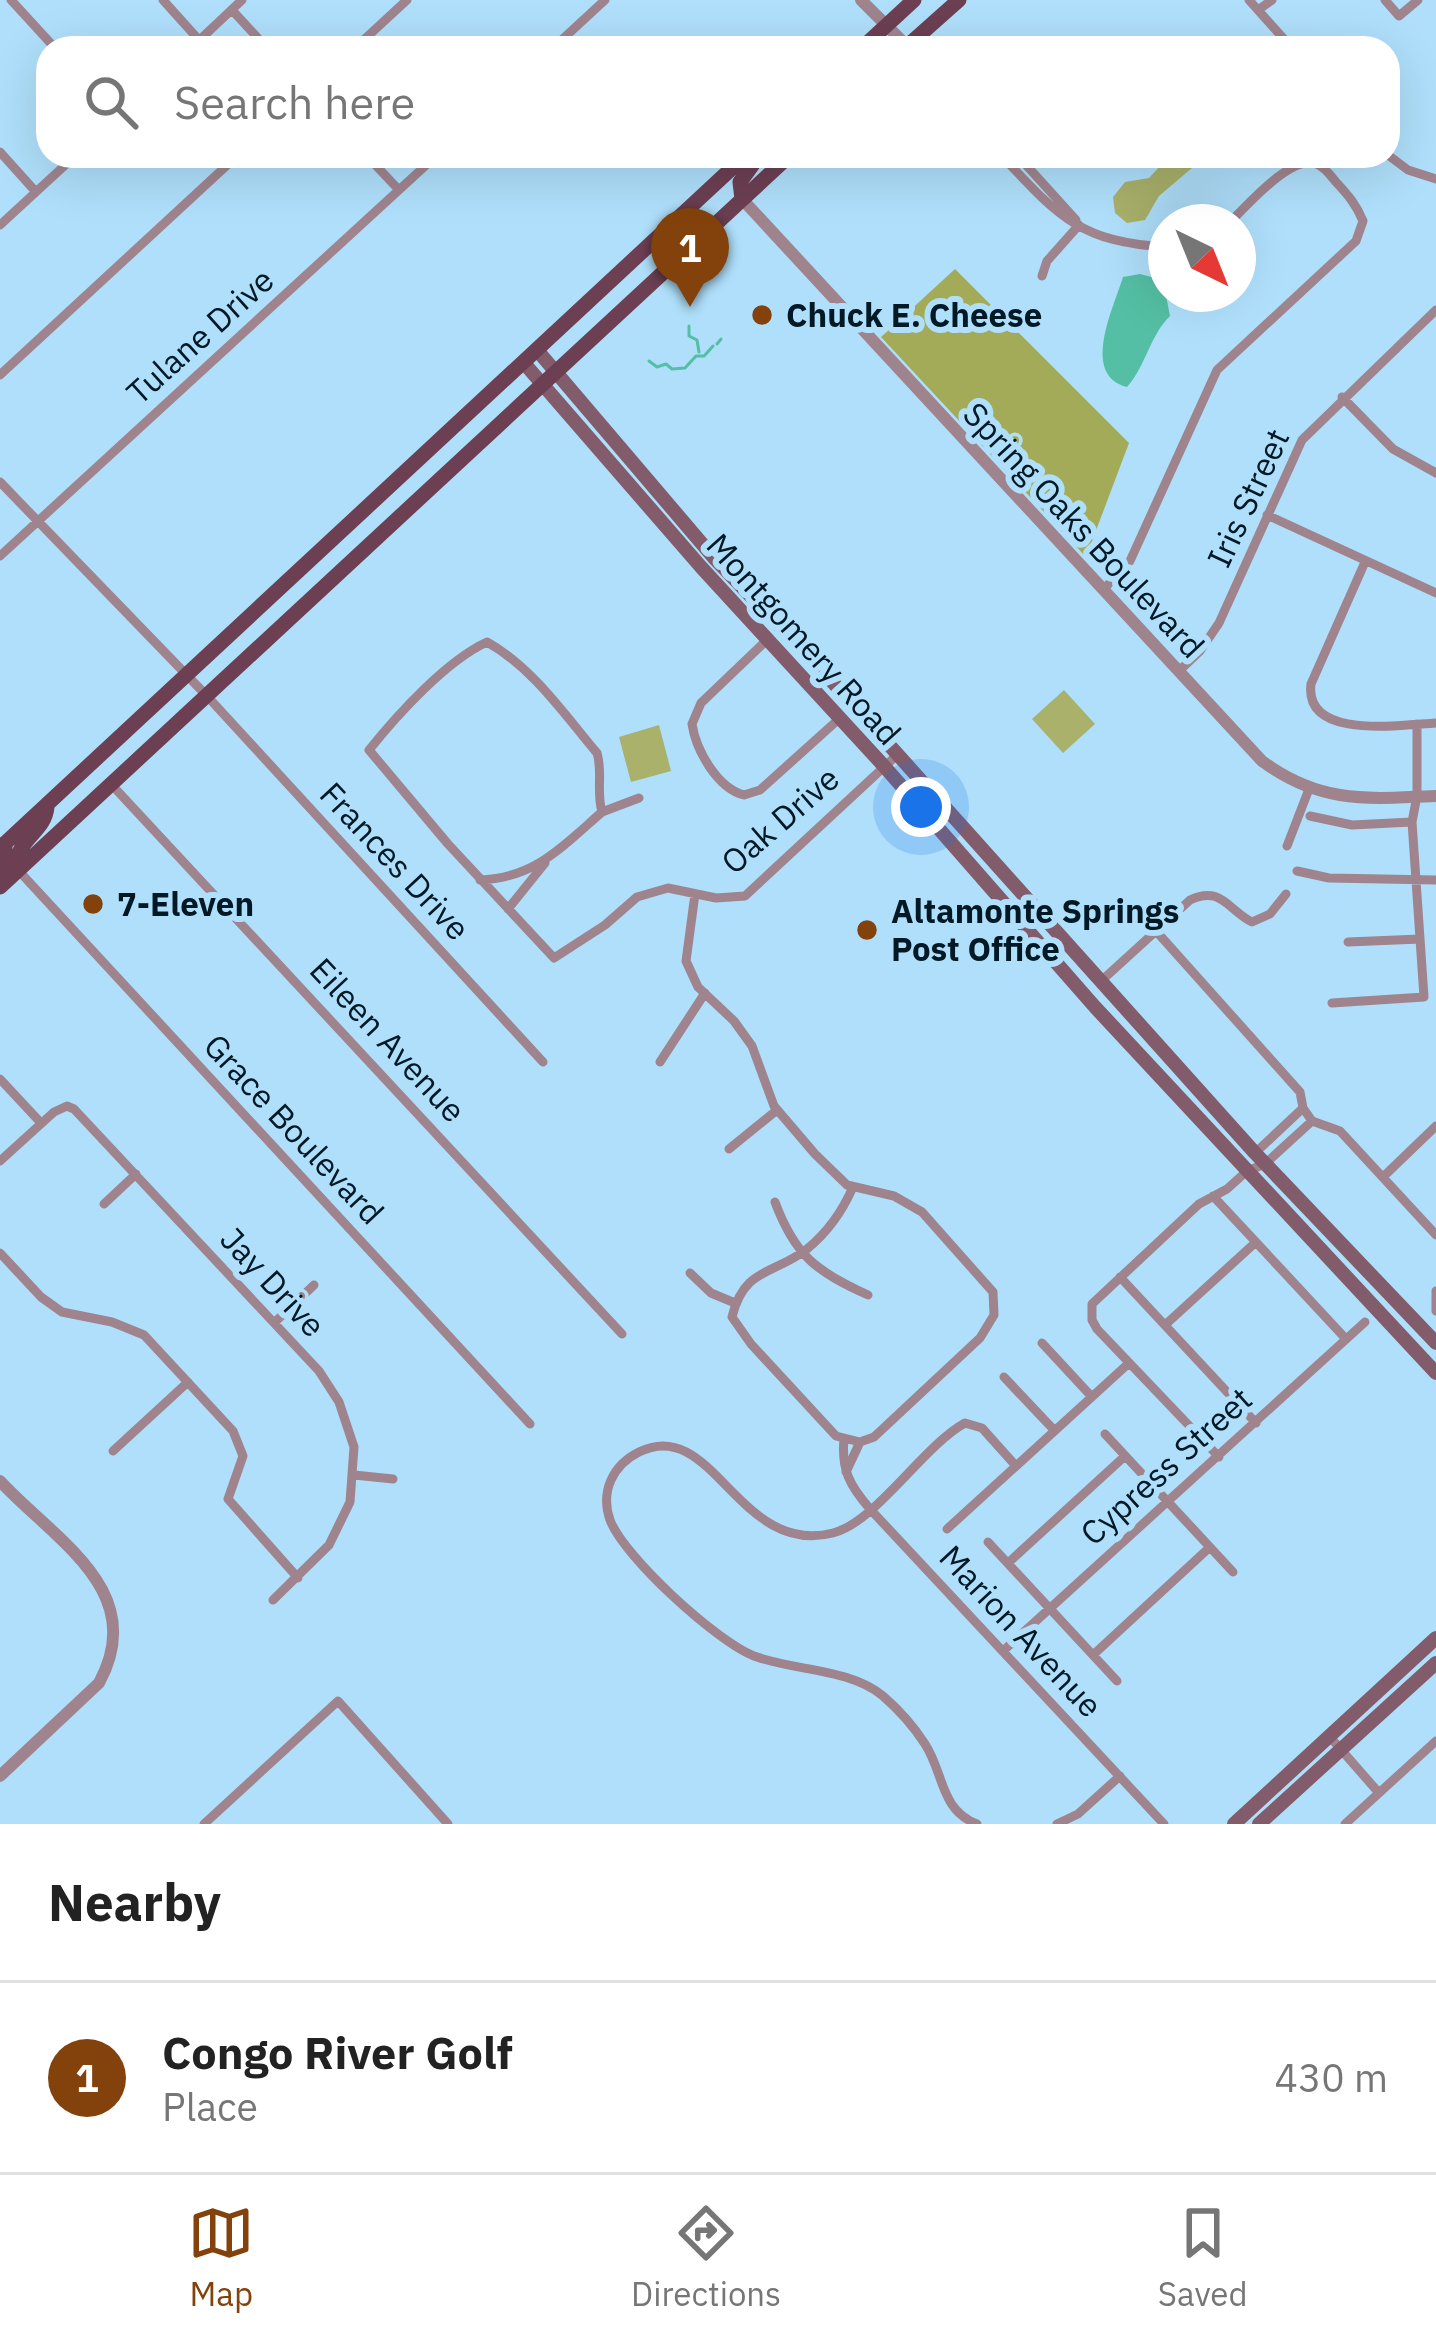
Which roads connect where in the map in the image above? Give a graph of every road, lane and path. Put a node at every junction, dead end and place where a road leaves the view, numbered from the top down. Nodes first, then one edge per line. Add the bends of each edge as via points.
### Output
1 (11, 0) edge
2 (163, 0) edge
3 (242, 0) edge
4 (407, 0) edge
5 (604, 0) edge
6 (861, 0) edge
7 (914, 0) edge
8 (959, 0) edge
9 (1249, 0) edge
10 (1272, 0) edge
11 (1385, 0) edge
12 (1418, 0) edge
13 (232, 10) junction
14 (1258, 10) junction
15 (885, 26) junction
16 (45, 36) edge
17 (189, 36) edge
18 (204, 36) edge
19 (256, 36) edge
20 (368, 36) edge
21 (566, 36) edge
22 (875, 36) edge
23 (895, 36) edge
24 (921, 36) edge
25 (1281, 36) edge
26 (0, 152) edge
27 (1400, 164) edge
28 (62, 168) edge
29 (224, 168) edge
30 (378, 168) edge
31 (423, 168) edge
32 (733, 168) edge
33 (750, 168) edge
34 (776, 168) edge
35 (1014, 168) edge
36 (1029, 168) edge
37 (1291, 168) edge
38 (1323, 168) edge
39 (1436, 179) edge
40 (399, 190) junction
41 (36, 192) junction
42 (742, 199) junction
43 (1249, 204) edge
44 (0, 225) edge
45 (1079, 225) junction
46 (1148, 246) edge
47 (1042, 276) dead end
48 (1436, 310) edge
49 (531, 357) junction
50 (0, 375) edge
51 (550, 377) junction
52 (1342, 397) junction
53 (1436, 473) edge
54 (0, 482) edge
55 (1268, 515) junction
56 (37, 521) junction
57 (0, 556) edge
58 (1365, 562) junction
59 (1103, 590) junction
60 (1436, 593) edge
61 (769, 638) junction
62 (821, 669) junction
63 (1178, 672) junction
64 (184, 676) junction
65 (207, 696) junction
66 (840, 718) junction
67 (1436, 723) edge
68 (1417, 724) junction
69 (897, 755) junction
70 (883, 765) junction
71 (111, 784) junction
72 (1309, 789) junction
73 (1417, 796) junction
74 (1436, 796) edge
75 (639, 798) dead end
76 (47, 804) junction
77 (602, 812) junction
78 (1305, 814) junction
79 (1412, 822) junction
80 (2, 845) edge
81 (1287, 846) dead end
82 (549, 859) junction
83 (18, 870) junction
84 (1297, 871) dead end
85 (0, 872) edge
86 (480, 880) junction
87 (1417, 880) junction
88 (1436, 880) edge
89 (0, 887) edge
90 (1016, 888) junction
91 (994, 892) junction
92 (695, 894) junction
93 (1286, 894) dead end
94 (508, 909) junction
95 (1156, 931) junction
96 (1420, 939) junction
97 (1348, 942) dead end
98 (1100, 982) junction
99 (705, 993) junction
100 (1332, 1003) dead end
101 (1168, 1057) junction
102 (543, 1062) dead end
103 (660, 1062) dead end
104 (1153, 1070) junction
105 (0, 1079) edge
106 (1303, 1108) junction
107 (777, 1110) junction
108 (1312, 1121) junction
109 (41, 1124) junction
110 (1436, 1126) edge
111 (729, 1149) dead end
112 (1260, 1158) junction
113 (0, 1162) edge
114 (1247, 1171) junction
115 (136, 1174) junction
116 (1383, 1177) junction
117 (853, 1187) junction
118 (1213, 1196) junction
119 (776, 1202) dead end
120 (104, 1204) dead end
121 (1436, 1235) edge
122 (1256, 1242) junction
123 (0, 1253) edge
124 (800, 1253) junction
125 (690, 1273) dead end
126 (1120, 1277) junction
127 (314, 1286) dead end
128 (1436, 1291) edge
129 (868, 1295) dead end
130 (735, 1303) junction
131 (1436, 1311) edge
132 (1365, 1322) dead end
133 (274, 1323) junction
134 (1165, 1325) junction
135 (622, 1334) dead end
136 (1346, 1340) junction
137 (1042, 1343) dead end
138 (1436, 1343) edge
139 (1129, 1363) junction
140 (1436, 1373) edge
141 (1004, 1377) dead end
142 (188, 1382) junction
143 (1092, 1396) junction
144 (1256, 1423) junction
145 (530, 1424) dead end
146 (1054, 1430) junction
147 (1105, 1434) dead end
148 (844, 1439) junction
149 (860, 1442) junction
150 (113, 1450) dead end
151 (1125, 1456) junction
152 (1219, 1457) junction
153 (1016, 1466) junction
154 (846, 1472) junction
155 (354, 1475) junction
156 (393, 1479) dead end
157 (0, 1481) edge
158 (1166, 1499) junction
159 (870, 1509) junction
160 (947, 1529) dead end
161 (988, 1542) dead end
162 (1210, 1547) junction
163 (1008, 1563) junction
164 (1233, 1572) dead end
165 (298, 1578) junction
166 (273, 1600) dead end
167 (1050, 1608) junction
168 (1436, 1639) edge
169 (1003, 1651) junction
170 (1093, 1655) junction
171 (1436, 1663) edge
172 (1117, 1681) dead end
173 (1436, 1741) edge
174 (1336, 1743) junction
175 (0, 1776) edge
176 (1120, 1776) junction
177 (1379, 1792) junction
178 (204, 1824) edge
179 (448, 1824) edge
180 (977, 1824) edge
181 (1057, 1824) edge
182 (1164, 1824) edge
183 (1234, 1824) edge
184 (1258, 1824) edge
185 (1345, 1824) edge

1 - 16 street
2 - 17 street
3 - 13 street
4 - 20 street
5 - 21 street
6 - 15 street
7 - 15 main road
8 - 24 main road
9 - 14 street
10 - 14 street
11 - 12 street via 1400,16
13 - 18 street
13 - 19 street
14 - 25 street
15 - 22 main road
15 - 23 street
26 - 41 street
27 - 39 street
28 - 41 street
29 - 50 street
30 - 40 street
31 - 40 street, Tulane Drive
32 - 49 main road
33 - 42 main road via 740,182
34 - 42 main road
35 - 45 street via 1055,213
36 - 45 street
37 - 43 street
38 - 59 street via 1356,203 1363,221 1356,241 1217,370 1130,561
40 - 56 street, Tulane Drive
41 - 44 street
42 - 51 main road
42 - 59 street, Spring Oaks Boulevard
45 - 46 street via 1110,241
45 - 47 street
48 - 52 street, Iris Street
49 - 51 main road, Montgomery Road
49 - 64 main road
51 - 61 main road, Montgomery Road via 701,567
51 - 62 main road, Montgomery Road
51 - 65 main road
52 - 53 street via 1394,448
52 - 55 street, Iris Street via 1302,440
54 - 56 street, Frances Drive
55 - 58 street
55 - 63 street, Iris Street via 1219,623
56 - 57 street, Tulane Drive
56 - 64 street, Frances Drive
58 - 60 street
58 - 68 street via 1310,697 1336,723
59 - 63 street, Spring Oaks Boulevard
61 - 62 main road
61 - 66 main road, Montgomery Road
61 - 66 street via 701,703 692,724 700,750 730,789 760,790
62 - 69 main road, Montgomery Road
63 - 72 street, Spring Oaks Boulevard via 1262,761
64 - 65 street, Frances Drive
64 - 76 main road
65 - 71 main road
65 - 102 street, Frances Drive
66 - 70 main road, Montgomery Road
67 - 68 street
68 - 73 street
69 - 70 street, Oak Drive
69 - 90 main road, Montgomery Road
70 - 91 main road, Montgomery Road
70 - 92 street, Oak Drive via 745,896
71 - 83 main road
71 - 135 street, Eileen Avenue
72 - 73 street, Spring Oaks Boulevard
72 - 78 street
73 - 74 street, Spring Oaks Boulevard
73 - 79 street
75 - 77 street
76 - 80 main road
76 - 83 main road via 46,818 20,846
77 - 82 street
77 - 86 street via 597,753 505,652 487,642 472,649 369,750
78 - 79 street via 1352,825
78 - 81 street
79 - 87 street
80 - 85 main road
82 - 86 street via 508,879
82 - 94 street
83 - 89 main road
83 - 145 street, Grace Boulevard
84 - 87 street
86 - 94 street
87 - 88 street
87 - 96 street
90 - 91 main road
90 - 98 main road, Montgomery Road
91 - 104 main road, Montgomery Road
92 - 94 street, Oak Drive via 668,888 637,897 554,958
92 - 99 street via 686,961
93 - 95 street via 1252,922 1222,897 1202,895
95 - 98 street
95 - 106 street via 1300,1092
96 - 97 street
96 - 100 street via 1424,997
98 - 101 main road, Montgomery Road
99 - 103 street
99 - 107 street via 752,1046
101 - 104 main road
101 - 112 main road, Montgomery Road
104 - 114 main road, Montgomery Road
105 - 109 street
106 - 108 street
106 - 112 street
107 - 111 street
107 - 117 street
108 - 112 street
108 - 116 street via 1340,1131
109 - 113 street
109 - 115 street, Jay Drive via 60,1108 74,1108
110 - 116 street
112 - 114 street
112 - 138 main road, Montgomery Road
114 - 118 street
114 - 140 main road, Montgomery Road
115 - 120 street
115 - 133 street, Jay Drive
116 - 121 street
117 - 124 street via 840,1216
117 - 149 street via 922,1212 989,1284 994,1315 980,1339
118 - 122 street
118 - 126 street
119 - 124 street
122 - 134 street
122 - 136 street
123 - 142 street via 50,1305 145,1335
124 - 129 street
124 - 130 street via 757,1274
125 - 130 street
126 - 134 street
126 - 139 street via 1090,1312
127 - 133 street
128 - 131 street
130 - 148 street via 731,1316 751,1344
132 - 136 street, Cypress Street
133 - 155 street, Jay Drive via 340,1402
134 - 144 street
136 - 144 street, Cypress Street
137 - 143 street
139 - 143 street
139 - 152 street
141 - 146 street
142 - 150 street
142 - 165 street via 241,1444 228,1499
143 - 146 street
144 - 152 street, Cypress Street
146 - 153 street
147 - 151 street
148 - 149 street
148 - 154 street, Marion Avenue
149 - 154 street
151 - 158 street
151 - 163 street
152 - 158 street, Cypress Street
153 - 159 street via 982,1428 965,1423
153 - 160 street
154 - 159 street, Marion Avenue
155 - 156 street
155 - 165 street, Jay Drive via 340,1527
157 - 175 street via 92,1574 116,1627 99,1683
158 - 162 street
158 - 167 street, Cypress Street
159 - 169 street, Marion Avenue
159 - 180 street via 836,1533 794,1537 764,1523 697,1456 664,1444 626,1460 606,1492 621,1539 712,1632 752,1655 880,1693 928,1746 946,1799
161 - 163 street
162 - 164 street
162 - 170 street
163 - 167 street
165 - 166 street, Jay Drive
167 - 169 street, Cypress Street
167 - 170 street
168 - 174 main road
169 - 176 street, Marion Avenue
170 - 172 street
171 - 174 main road
173 - 177 street
174 - 177 street
174 - 183 main road
174 - 184 main road
176 - 181 street
176 - 182 street, Marion Avenue
177 - 185 street
178 - 179 street via 338,1701

